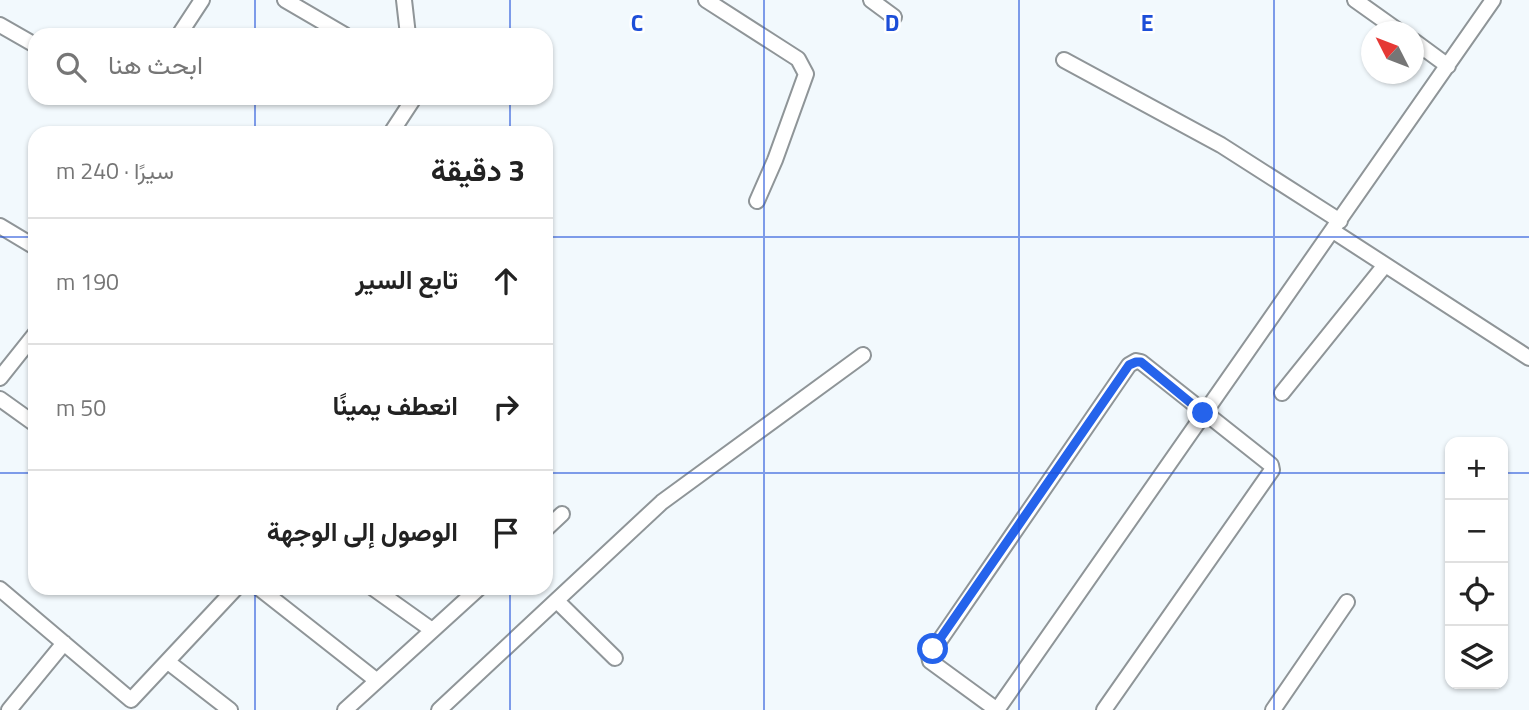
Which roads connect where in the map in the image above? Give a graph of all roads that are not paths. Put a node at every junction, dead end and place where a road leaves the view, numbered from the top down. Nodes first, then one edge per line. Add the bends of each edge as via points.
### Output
1 (202, 0) edge
2 (285, 0) edge
3 (404, 0) edge
4 (706, 0) edge
5 (871, 0) edge
6 (1355, 0) edge
7 (1474, 0) edge
8 (1489, 5) edge
9 (894, 18) dead end
10 (1385, 21) edge
11 (0, 25) edge
12 (184, 28) edge
13 (333, 28) edge
14 (407, 28) edge
15 (28, 41) edge
16 (1424, 49) edge
17 (1064, 60) dead end
18 (1448, 66) junction
19 (409, 105) edge
20 (396, 126) edge
21 (757, 201) dead end
22 (0, 226) edge
23 (1337, 226) junction
24 (28, 243) edge
25 (1385, 265) junction
26 (28, 347) edge
27 (863, 355) dead end
28 (1529, 358) edge
29 (0, 379) edge
30 (1282, 393) dead end
31 (0, 399) edge
32 (1203, 413) junction
33 (28, 419) edge
34 (562, 514) dead end
35 (553, 522) edge
36 (0, 589) edge
37 (230, 595) edge
38 (268, 595) edge
39 (383, 595) edge
40 (472, 595) edge
41 (557, 601) junction
42 (1347, 602) dead end
43 (432, 630) junction
44 (64, 643) junction
45 (615, 659) dead end
46 (168, 662) junction
47 (376, 680) junction
48 (126, 705) edge
49 (9, 710) edge
50 (230, 710) edge
51 (345, 710) edge
52 (439, 710) edge
53 (997, 710) edge
54 (1104, 710) edge
55 (1273, 710) edge

1 - 12 street
2 - 13 street
3 - 14 street
4 - 21 street via 798,58 806,74
5 - 9 street
6 - 10 street
7 - 8 street
8 - 18 street
11 - 15 street
16 - 18 street
17 - 23 street via 1221,145
18 - 23 street
19 - 20 street
22 - 24 street
23 - 25 street
23 - 32 street
25 - 28 street
25 - 30 street
26 - 29 street
27 - 41 street via 662,502
31 - 33 street
32 - 53 street
32 - 53 street via 1141,362 1129,365 929,656
32 - 54 street via 1272,470
34 - 35 street
36 - 44 street
37 - 46 street
38 - 47 street
39 - 43 street
40 - 43 street
41 - 45 street
41 - 52 street
42 - 55 street
43 - 47 street
44 - 48 street
44 - 49 street
46 - 48 street
46 - 50 street
47 - 51 street

